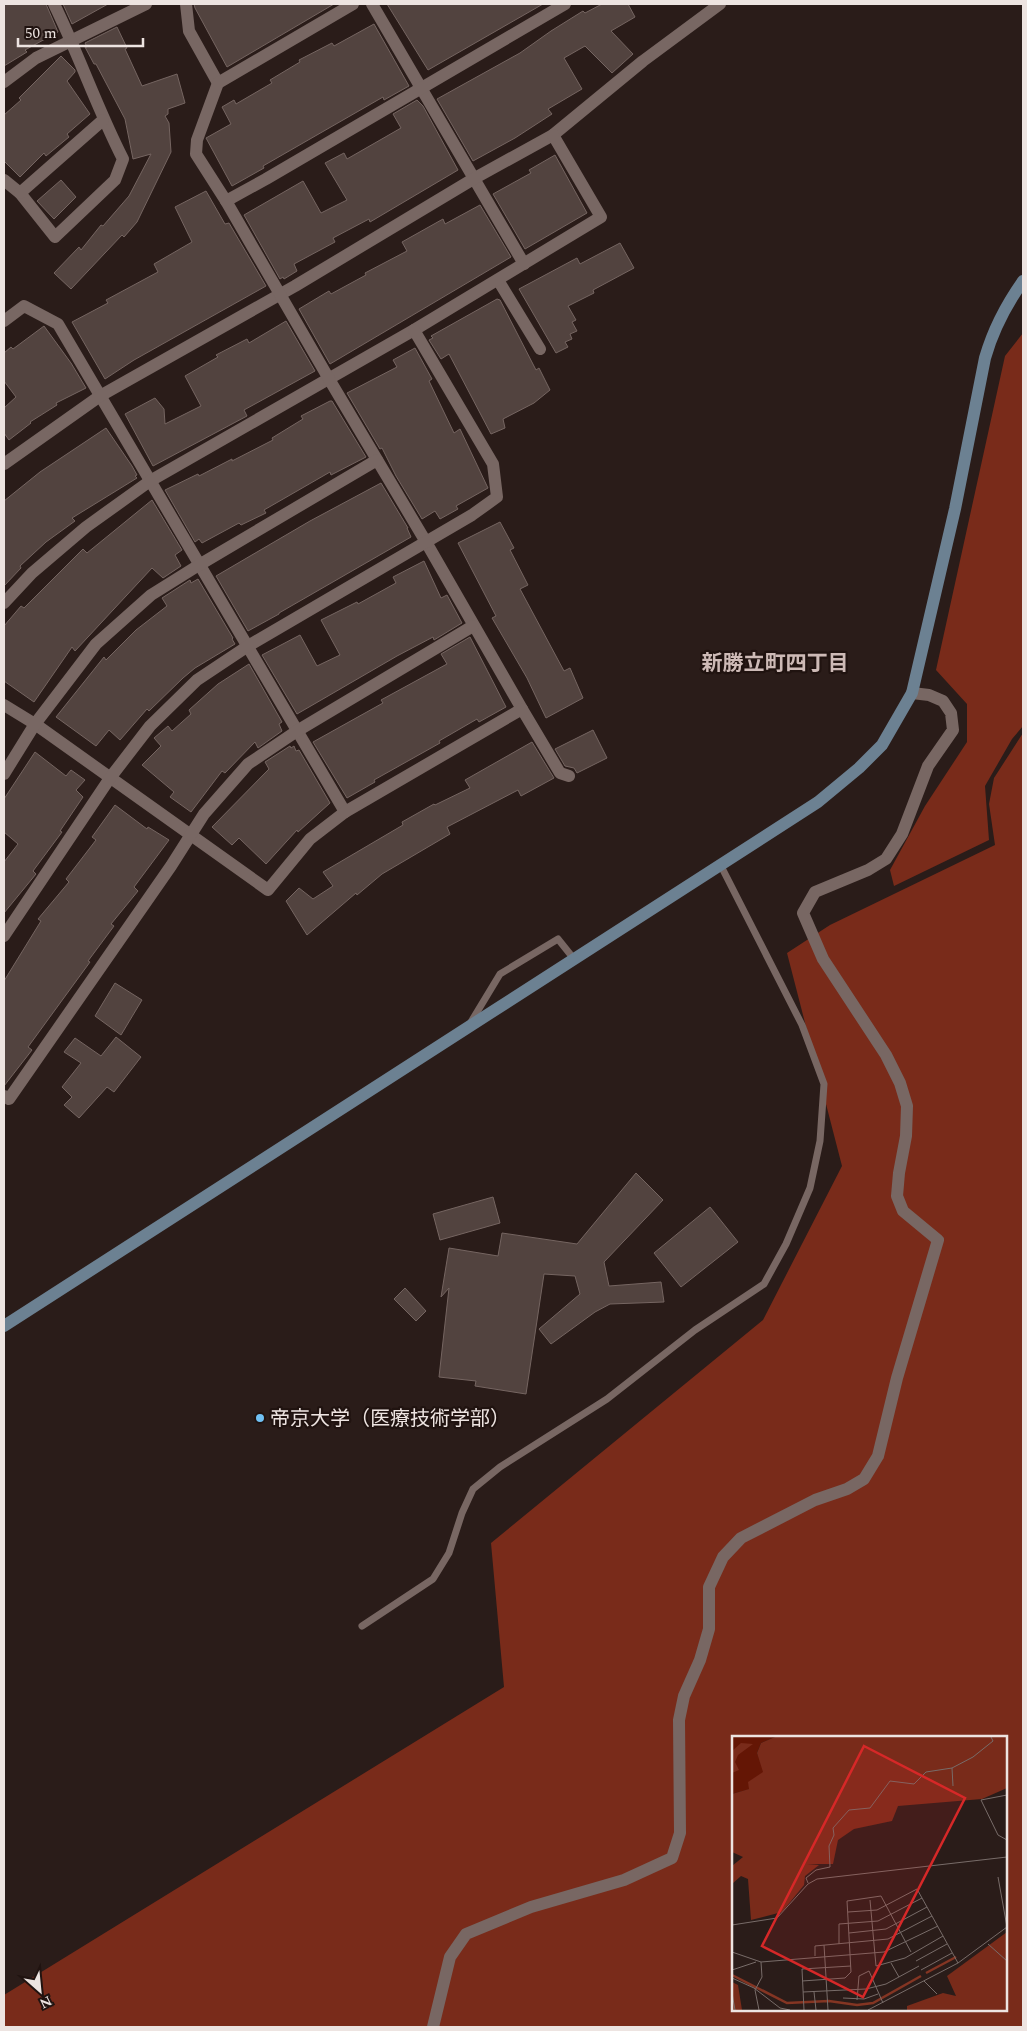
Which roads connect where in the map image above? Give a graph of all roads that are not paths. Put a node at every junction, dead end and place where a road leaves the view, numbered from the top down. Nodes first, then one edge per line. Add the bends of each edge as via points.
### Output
1 (54, 4) edge
2 (146, 4) edge
3 (186, 4) edge
4 (353, 4) edge
5 (372, 4) edge
6 (564, 4) edge
7 (720, 4) edge
8 (72, 40) junction
9 (4, 82) edge
10 (218, 83) junction
11 (421, 88) junction
12 (103, 120) junction
13 (552, 135) junction
14 (474, 178) junction
15 (4, 180) edge
16 (20, 193) junction
17 (226, 201) junction
18 (524, 264) junction
19 (498, 280) junction
20 (1023, 281) edge
21 (280, 294) junction
22 (4, 322) edge
23 (414, 330) junction
24 (540, 349) dead end
25 (329, 379) junction
26 (100, 396) junction
27 (377, 460) junction
28 (4, 464) edge
29 (150, 481) junction
30 (426, 542) junction
31 (199, 565) junction
32 (4, 604) edge
33 (473, 626) junction
34 (248, 646) junction
35 (912, 693) junction
36 (4, 705) edge
37 (522, 709) junction
38 (35, 724) junction
39 (297, 731) junction
40 (4, 774) edge
41 (569, 776) dead end
42 (110, 778) junction
43 (345, 812) junction
44 (189, 835) junction
45 (720, 864) junction
46 (4, 936) edge
47 (574, 958) junction
48 (468, 1028) junction
49 (4, 1096) edge
50 (4, 1326) edge
51 (362, 1626) dead end
52 (433, 2027) edge

1 - 8 street
2 - 8 street
3 - 10 street via 189,31
4 - 10 street
5 - 11 street
6 - 11 street
7 - 13 street
8 - 9 street via 36,58
8 - 12 street
10 - 17 street via 196,140 196,154
11 - 14 street
11 - 17 street
12 - 16 street
12 - 16 street via 123,159 115,180 54,237
13 - 14 street
13 - 18 street via 601,217
14 - 18 street
14 - 21 street
15 - 16 street
17 - 21 street
18 - 19 street
19 - 23 street
19 - 24 street
20 - 35 street via 1000,317 987,349 955,509
21 - 25 street
21 - 26 street
22 - 26 street via 24,306 58,324
23 - 25 street
23 - 30 street via 493,464 497,497 472,516
25 - 27 street
25 - 29 street
26 - 28 street
26 - 29 street
27 - 30 street
27 - 31 street
29 - 31 street
29 - 32 street via 86,527 32,573
30 - 33 street
30 - 34 street
31 - 34 street
31 - 38 street via 151,595 96,644
33 - 37 street
33 - 39 street
34 - 39 street
34 - 42 street via 196,680 150,726
35 - 45 street via 882,745 859,768 818,802
35 - 52 street via 929,695 943,702 952,713 953,730 928,766 902,834 886,859 870,874 816,892 803,913 824,960 886,1055 900,1083 907,1106 897,1196 903,1211 938,1240 897,1378 878,1456 864,1478 741,1538 723,1557 709,1587 709,1629 678,1720 680,1833 672,1858 624,1880 531,1907 466,1934 450,1957
36 - 38 street
37 - 41 street via 560,772
37 - 43 street
38 - 40 street
38 - 42 street
39 - 43 street
39 - 44 street via 248,764
42 - 44 street
42 - 46 street
43 - 44 street via 310,839 268,890
44 - 49 street via 171,866 9,1099
45 - 47 street
45 - 51 lane via 802,1025 824,1084 820,1141 810,1188 786,1244 764,1284 695,1330 606,1399 500,1467 473,1490 449,1553 433,1579
47 - 48 street
47 - 48 lane via 558,938 500,974
48 - 50 street

